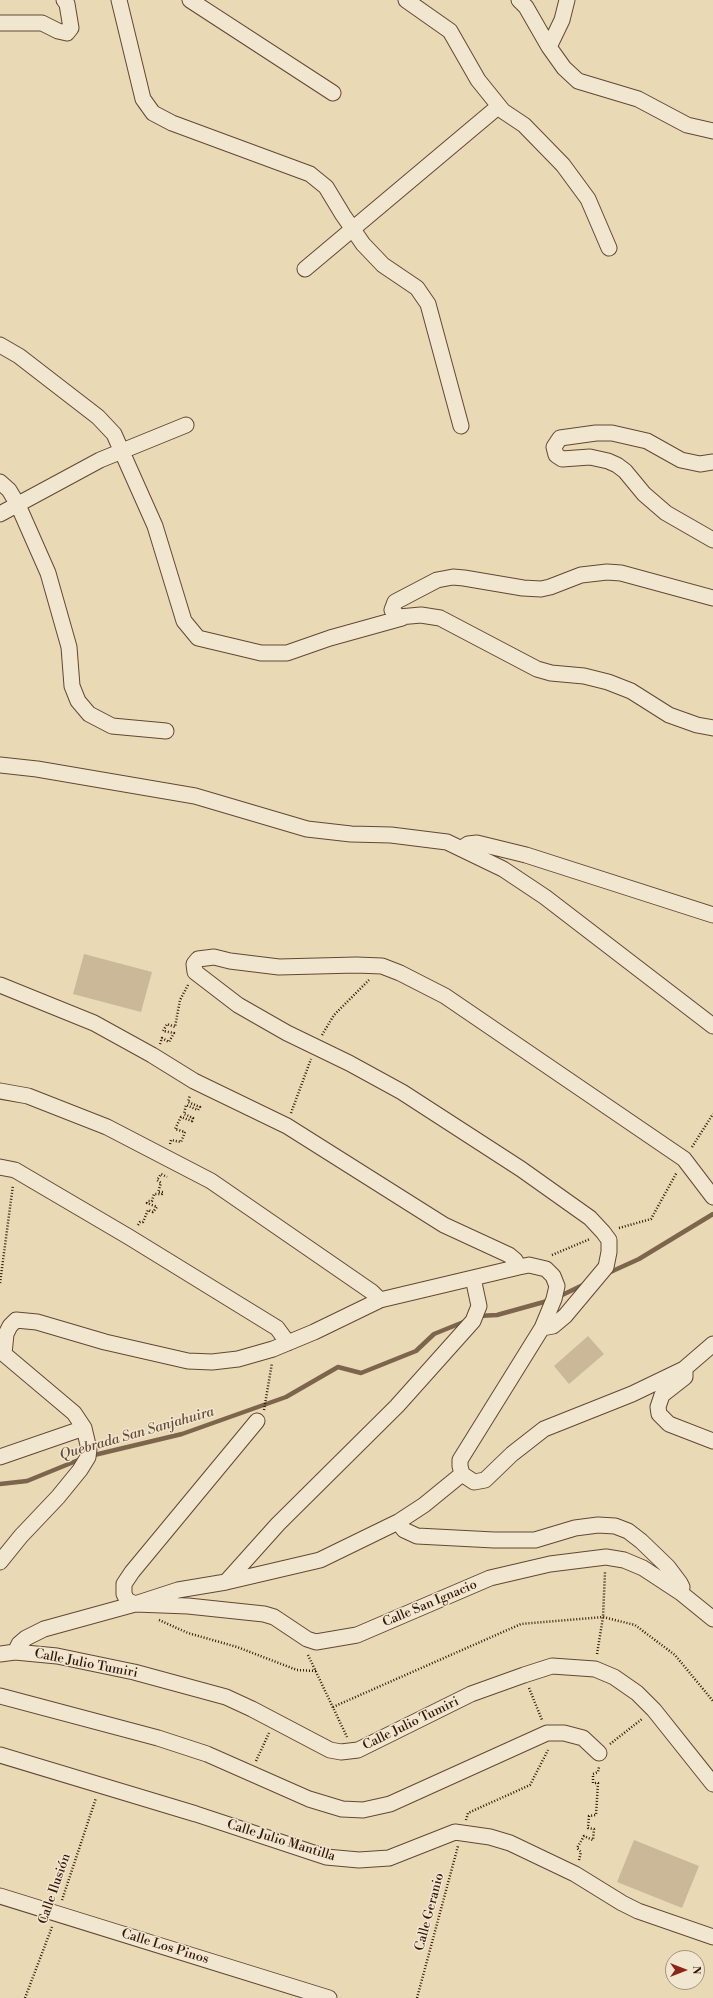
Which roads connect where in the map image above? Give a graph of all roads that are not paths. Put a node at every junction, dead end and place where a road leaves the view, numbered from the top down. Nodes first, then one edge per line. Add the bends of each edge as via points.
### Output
1 (64, 0) edge
2 (118, 0) edge
3 (190, 0) edge
4 (406, 0) edge
5 (519, 0) edge
6 (567, 0) edge
7 (0, 23) edge
8 (549, 47) junction
9 (333, 93) dead end
10 (499, 106) junction
11 (713, 131) edge
12 (353, 229) junction
13 (609, 248) dead end
14 (305, 269) dead end
15 (0, 345) edge
16 (186, 425) dead end
17 (461, 426) dead end
18 (121, 451) junction
19 (713, 462) edge
20 (0, 482) edge
21 (18, 505) junction
22 (0, 514) edge
23 (713, 540) edge
24 (713, 598) edge
25 (402, 618) junction
26 (713, 728) edge
27 (166, 731) dead end
28 (0, 765) edge
29 (462, 848) junction
30 (713, 915) edge
31 (0, 985) edge
32 (713, 1026) edge
33 (0, 1091) edge
34 (0, 1167) edge
35 (713, 1197) edge
36 (519, 1267) junction
37 (473, 1278) junction
38 (380, 1300) junction
39 (542, 1328) junction
40 (288, 1343) junction
41 (713, 1344) edge
42 (2, 1355) edge
43 (684, 1369) junction
44 (258, 1421) dead end
45 (84, 1428) junction
46 (713, 1441) edge
47 (0, 1457) edge
48 (462, 1474) junction
49 (398, 1522) junction
50 (0, 1562) edge
51 (226, 1582) junction
52 (681, 1593) junction
53 (135, 1604) junction
54 (713, 1619) edge
55 (7, 1653) edge
56 (0, 1696) edge
57 (599, 1753) road end
58 (0, 1754) edge
59 (713, 1784) edge
60 (0, 1896) edge
61 (713, 1937) edge
62 (329, 1998) edge

1 - 7 street via 71,28 67,33 42,23
2 - 12 street via 143,99 153,113 172,123 310,174 326,187
3 - 9 street
4 - 10 street via 450,31 478,80
5 - 8 street via 526,7
6 - 8 street via 562,20
8 - 11 street via 564,68 578,81 638,99 687,125
10 - 12 street
10 - 13 street via 524,125 564,165 588,199
12 - 14 street
12 - 17 street via 383,265 418,288 428,304
15 - 18 street via 19,356 98,417 114,434
16 - 18 street
18 - 21 street via 65,478
18 - 25 street via 155,526 184,622 198,638 261,653 287,653
19 - 23 street via 700,464 681,460 647,441 612,433 560,438 554,447 556,455 562,459 590,457 617,465 666,513
20 - 21 street via 10,490
21 - 22 street
21 - 27 street via 48,573 59,607 69,647 72,686 78,701 89,714 112,726
24 - 25 street via 628,575 607,572 581,575 550,587 536,589 453,577 437,580 395,602 392,607 393,613
25 - 26 street via 421,614 440,618 537,669 608,682 631,691 669,715
28 - 29 street via 195,796 307,829 426,839 447,842
29 - 30 street via 477,843 526,855
29 - 32 street via 503,868 545,897
31 - 36 street via 94,1023 194,1082 287,1126 444,1225 509,1255 516,1260
33 - 38 street via 28,1096 107,1127 212,1181
34 - 40 street via 15,1170 129,1236 277,1328
35 - 39 street via 684,1159 445,996 382,966 279,967 198,958 194,964 195,972 244,1008 402,1092 590,1218 608,1240 606,1267 565,1316 552,1326
36 - 37 street
36 - 39 street via 546,1269 553,1276 556,1286 554,1299
37 - 38 street
37 - 51 street via 479,1306 473,1321 397,1406 278,1524
38 - 40 street
39 - 48 street via 460,1460
40 - 42 street via 238,1359 188,1361 105,1342 37,1322 16,1320 6,1334
41 - 43 street
42 - 45 street via 74,1412
43 - 46 street via 685,1377 662,1395 658,1407 659,1414 670,1424
43 - 48 street via 632,1394 544,1429 512,1454 485,1480 474,1482
44 - 53 street via 132,1572 124,1584 124,1594 127,1600
45 - 47 street
45 - 50 street via 89,1449 88,1457 80,1470
48 - 49 street
49 - 51 street via 320,1560
49 - 52 street via 404,1530 418,1536 494,1540 535,1540 575,1528 615,1526 628,1531 641,1541 668,1567 680,1583
51 - 53 street via 178,1590
52 - 53 street, Calle San Ignacio via 643,1568 624,1560 606,1557 550,1564 490,1578 356,1635 316,1642 307,1639 274,1617 258,1613
52 - 54 street, Calle San Ignacio
53 - 55 street via 44,1629
55 - 59 street, Calle Julio Tumiri via 57,1656 134,1672 226,1697 330,1750 341,1752 358,1750 471,1694 524,1675 552,1666 595,1669 637,1693 654,1710
56 - 57 street via 158,1738 207,1754 315,1801 342,1809 363,1810 390,1804 547,1733 564,1732 583,1738
58 - 61 street, Calle Julio Mantilla via 315,1854 343,1860 389,1858 454,1832 490,1837 510,1843 575,1874 638,1911
60 - 62 street, Calle Los Pinos

